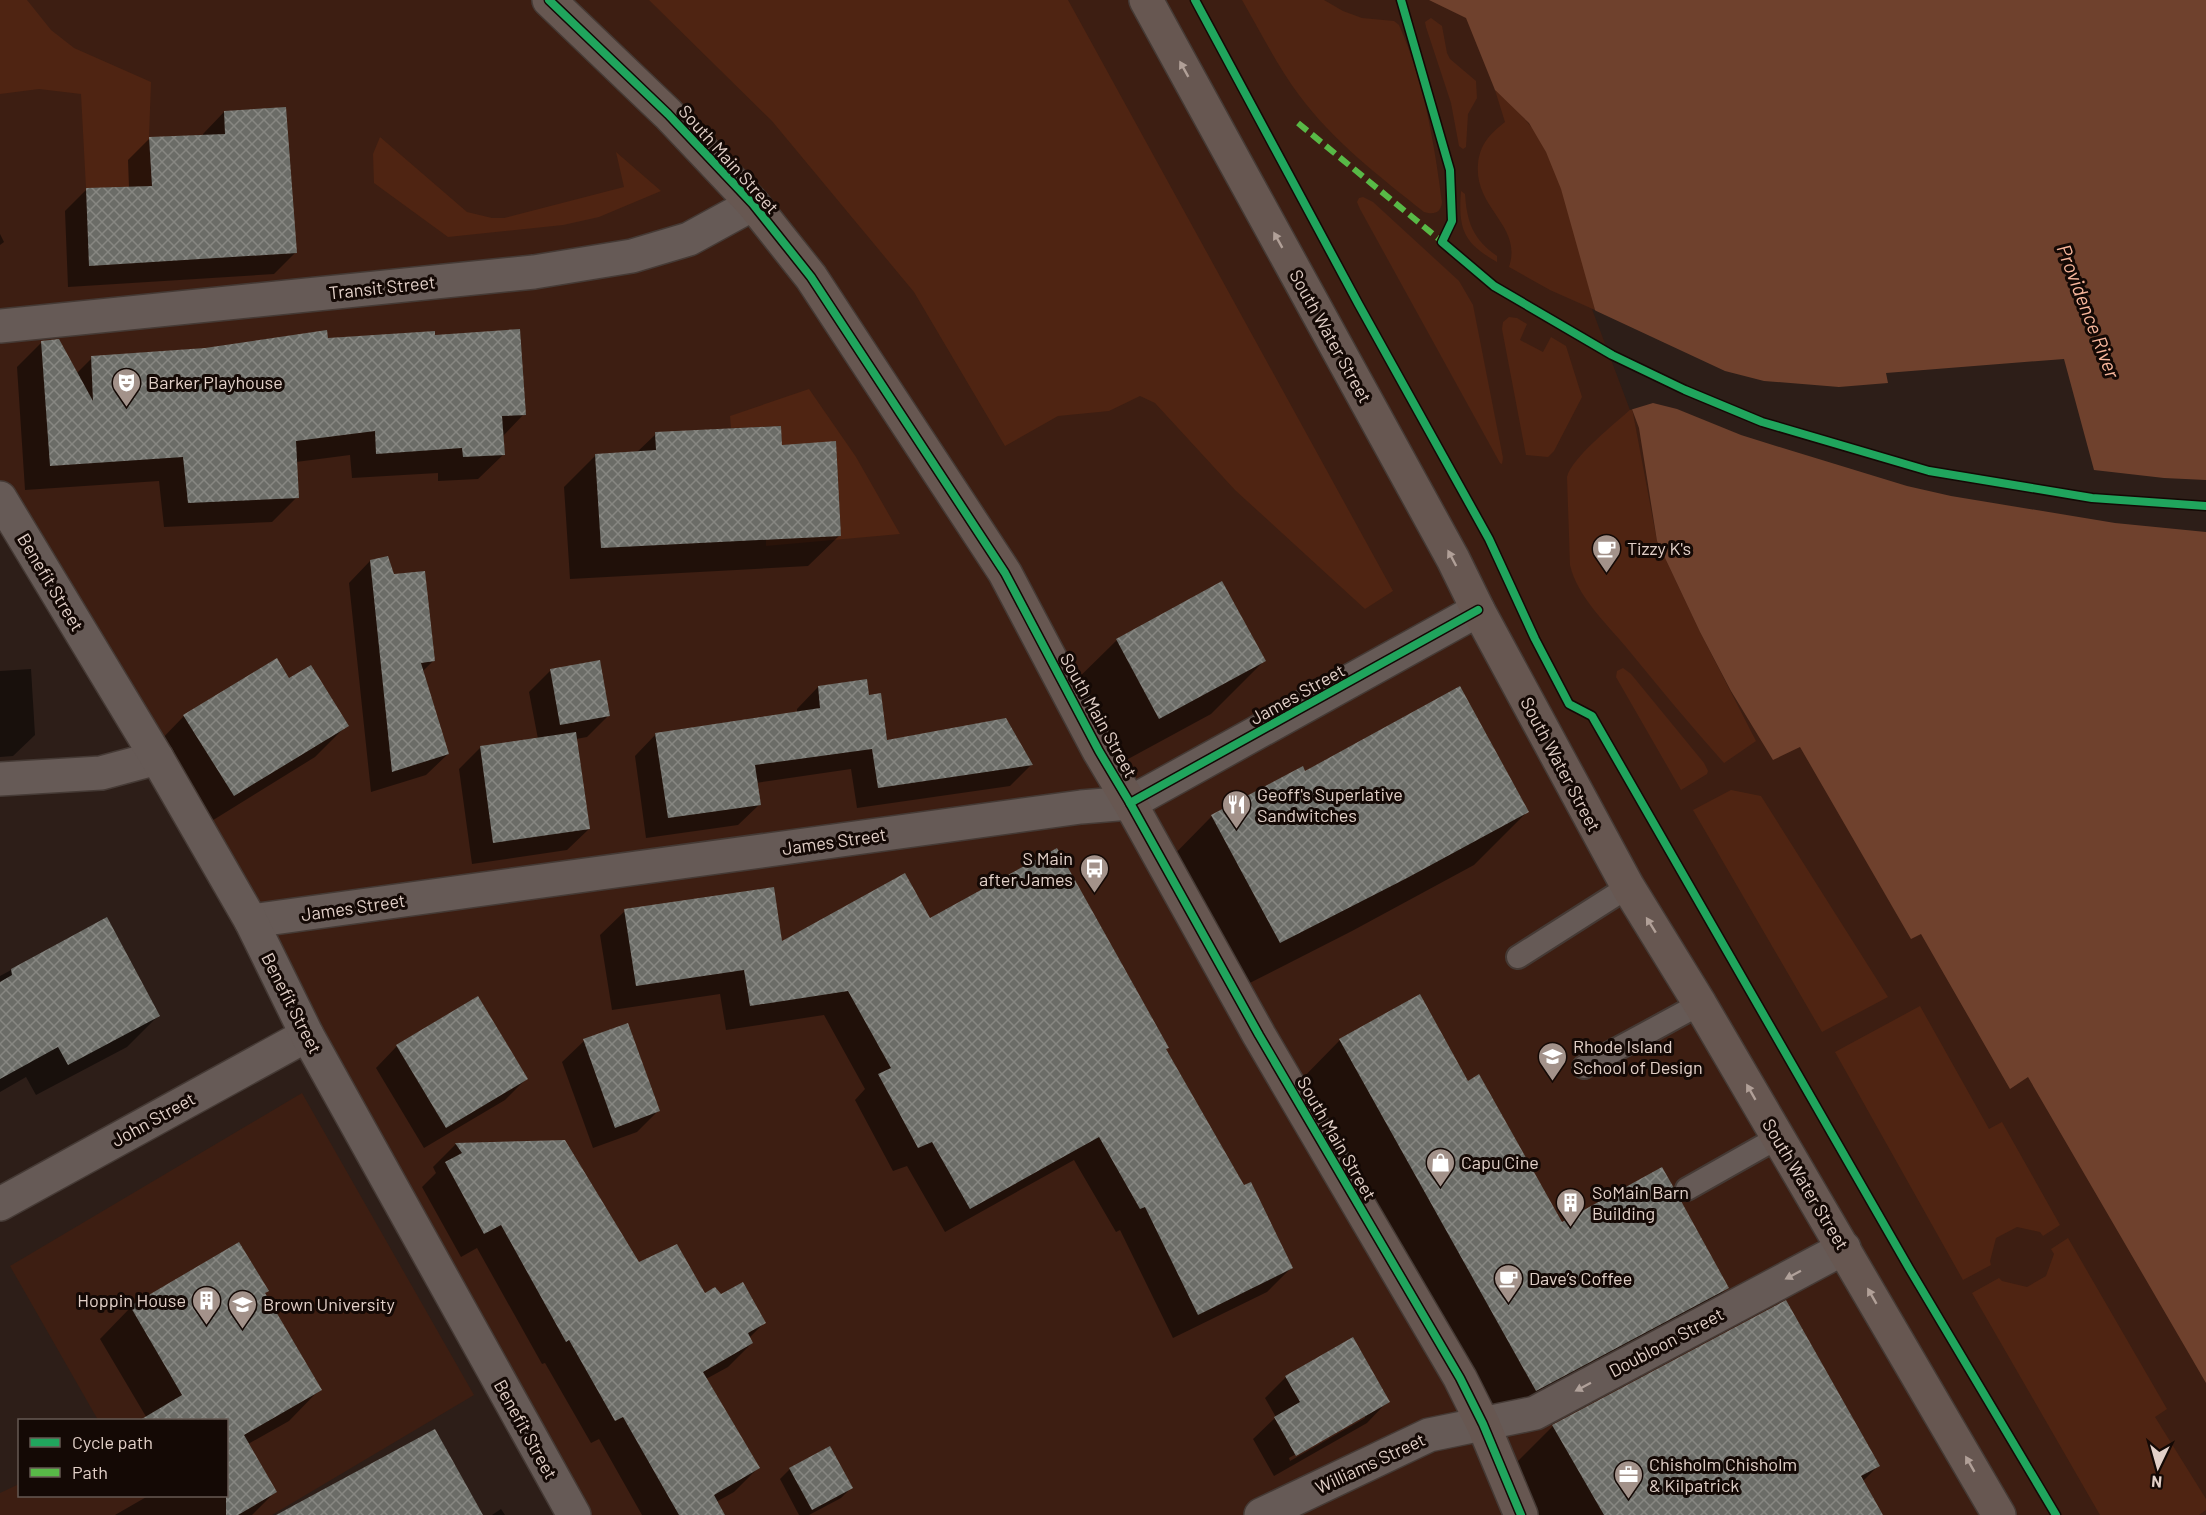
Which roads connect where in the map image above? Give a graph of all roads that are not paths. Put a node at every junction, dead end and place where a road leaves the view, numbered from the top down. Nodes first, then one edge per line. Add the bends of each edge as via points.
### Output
1 (549, 0) edge
2 (1146, 0) edge
3 (753, 204) junction
4 (0, 326) edge
5 (0, 498) edge
6 (1478, 610) junction
7 (157, 758) junction
8 (0, 779) edge
9 (1130, 803) junction
10 (1628, 887) junction
11 (251, 921) junction
12 (1518, 957) dead end
13 (1700, 1005) junction
14 (307, 1035) junction
15 (1584, 1067) dead end
16 (1777, 1138) junction
17 (1687, 1189) dead end
18 (0, 1204) edge
19 (1844, 1248) junction
20 (1483, 1424) junction
21 (574, 1515) edge
22 (1261, 1515) edge
23 (1521, 1515) edge
24 (2000, 1515) edge

1 - 3 main road, South Main Street via 668,114
6 -> 2 main road, South Water Street
3 - 4 street, Transit Street via 689,239 612,260 534,272
3 - 9 main road, South Main Street via 811,277 1005,573
5 - 7 street, Benefit Street
6 - 9 street, James Street
6 - 10 main road, South Water Street
7 - 8 street via 101,773
7 - 11 street, Benefit Street
9 - 11 street, James Street via 1069,808
9 - 20 main road, South Main Street
10 - 12 lane
13 -> 10 main road, South Water Street
11 - 14 street, Benefit Street
13 - 15 lane
16 -> 13 main road, South Water Street
14 - 18 street, John Street
14 - 21 street, Benefit Street
16 - 17 lane
16 - 19 main road, South Water Street
19 -> 20 street, Doubloon Street via 1535,1413
24 -> 19 main road, South Water Street
20 - 22 street, Williams Street via 1429,1435
20 - 23 main road, South Main Street

